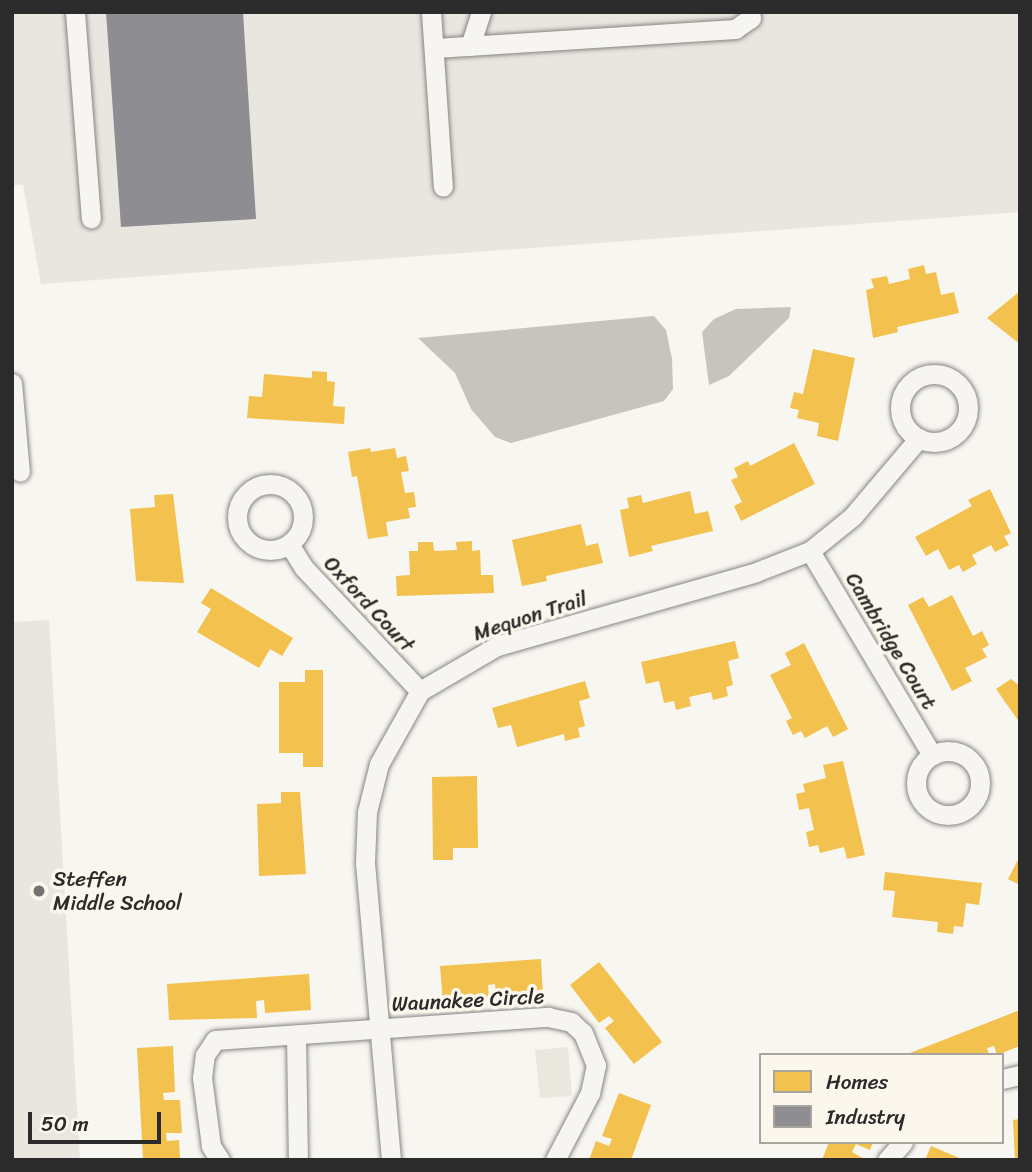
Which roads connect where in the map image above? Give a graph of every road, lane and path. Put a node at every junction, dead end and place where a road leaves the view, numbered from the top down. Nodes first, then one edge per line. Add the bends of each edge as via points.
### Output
1 (75, 12) edge
2 (431, 12) edge
3 (481, 12) edge
4 (750, 12) edge
5 (470, 46) junction
6 (435, 48) junction
7 (443, 187) dead end
8 (91, 218) dead end
9 (12, 383) edge
10 (919, 439) dead end
11 (20, 472) dead end
12 (289, 544) dead end
13 (810, 551) junction
14 (420, 691) junction
15 (932, 755) dead end
16 (379, 1027) junction
17 (296, 1036) junction
18 (900, 1144) edge
19 (220, 1160) edge
20 (298, 1160) edge
21 (391, 1160) edge
22 (555, 1160) edge
23 (887, 1160) edge

1 - 8 street
2 - 6 street
3 - 5 street
4 - 5 street via 751,18 735,29
5 - 6 street
6 - 7 street
9 - 11 street
10 - 13 street, Mequon Trail via 853,516
12 - 14 street, Oxford Court via 304,568
13 - 14 street, Mequon Trail via 756,572 497,646
13 - 15 street, Cambridge Court
14 - 16 street via 379,764 367,812 365,863
16 - 17 street, Waunakee Circle
16 - 21 street
16 - 22 street, Waunakee Circle via 548,1017 571,1022 593,1049 596,1065 590,1093
17 - 19 street, Waunakee Circle via 215,1040 205,1055 202,1078 211,1146
17 - 20 street
18 - 23 street

